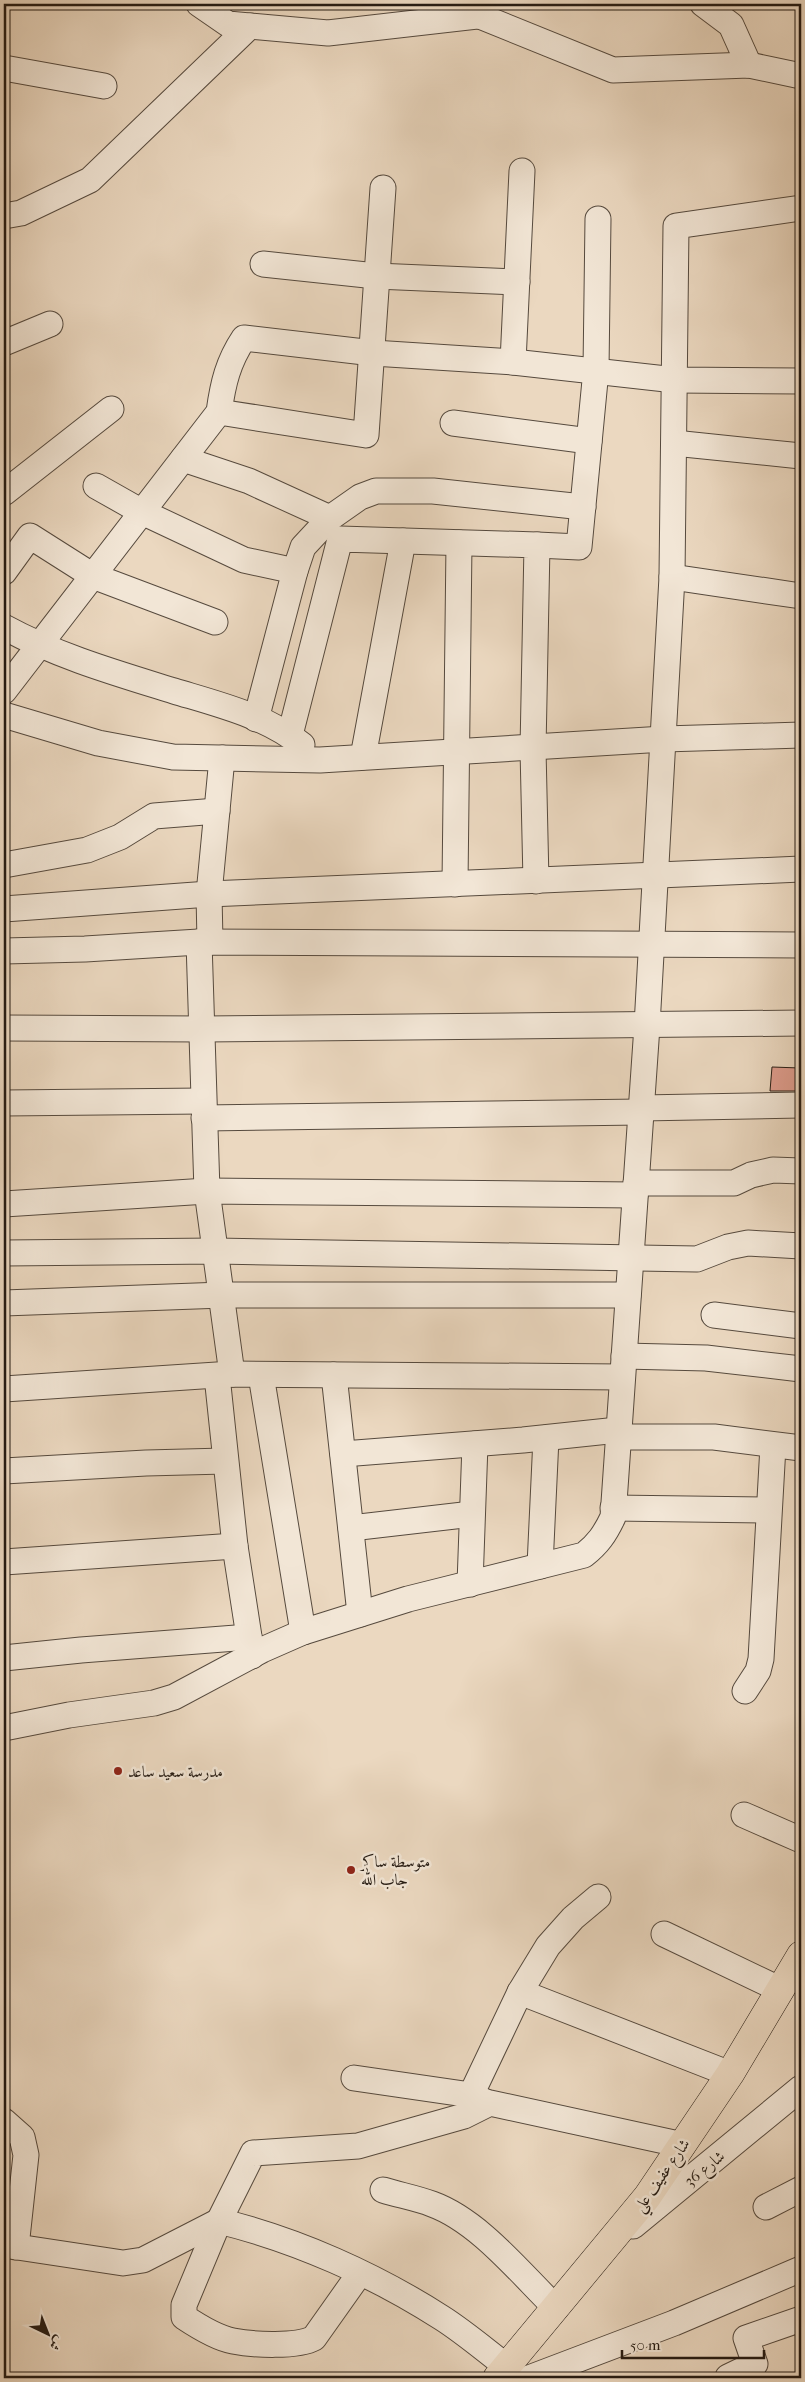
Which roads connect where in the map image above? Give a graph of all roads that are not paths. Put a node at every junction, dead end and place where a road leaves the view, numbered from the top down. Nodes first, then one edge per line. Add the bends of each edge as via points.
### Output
1 (199, 4) edge
2 (450, 4) edge
3 (703, 4) edge
4 (482, 16) junction
5 (250, 26) junction
6 (749, 65) junction
7 (4, 68) edge
8 (801, 76) edge
9 (104, 86) dead end
10 (522, 171) dead end
11 (383, 188) dead end
12 (801, 208) edge
13 (4, 216) edge
14 (598, 219) dead end
15 (263, 264) dead end
16 (376, 276) junction
17 (517, 282) junction
18 (50, 324) dead end
19 (4, 343) edge
20 (373, 354) junction
21 (513, 362) junction
22 (596, 370) junction
23 (675, 380) junction
24 (801, 381) edge
25 (111, 409) dead end
26 (218, 412) junction
27 (453, 423) dead end
28 (589, 442) junction
29 (674, 443) junction
30 (801, 456) edge
31 (183, 459) junction
32 (6, 484) edge
33 (96, 486) dead end
34 (583, 507) junction
35 (142, 512) junction
36 (330, 518) junction
37 (403, 541) junction
38 (458, 543) junction
39 (537, 546) junction
40 (294, 571) junction
41 (4, 572) edge
42 (93, 576) junction
43 (672, 577) junction
44 (801, 596) edge
45 (215, 622) dead end
46 (4, 627) edge
47 (38, 646) junction
48 (4, 691) edge
49 (4, 716) edge
50 (256, 719) junction
51 (290, 735) junction
52 (801, 735) edge
53 (664, 740) junction
54 (533, 749) junction
55 (457, 753) junction
56 (363, 757) junction
57 (222, 758) junction
58 (320, 760) junction
59 (217, 810) junction
60 (4, 865) edge
61 (801, 869) edge
62 (656, 876) junction
63 (536, 881) junction
64 (455, 884) junction
65 (210, 894) junction
66 (4, 909) edge
67 (204, 942) junction
68 (652, 944) junction
69 (801, 945) edge
70 (4, 951) edge
71 (801, 1023) edge
72 (647, 1026) junction
73 (4, 1028) edge
74 (204, 1029) junction
75 (4, 1103) edge
76 (801, 1105) edge
77 (203, 1109) junction
78 (641, 1110) junction
79 (801, 1172) edge
80 (635, 1189) junction
81 (207, 1191) junction
82 (4, 1204) edge
83 (801, 1246) edge
84 (216, 1251) junction
85 (4, 1253) edge
86 (630, 1257) junction
87 (223, 1295) junction
88 (628, 1295) junction
89 (4, 1303) edge
90 (714, 1315) dead end
91 (801, 1326) edge
92 (623, 1366) junction
93 (801, 1369) edge
94 (225, 1375) junction
95 (261, 1375) junction
96 (334, 1375) junction
97 (4, 1389) edge
98 (618, 1433) junction
99 (546, 1438) junction
100 (476, 1444) junction
101 (773, 1446) junction
102 (801, 1448) edge
103 (343, 1454) junction
104 (225, 1461) junction
105 (4, 1471) edge
106 (613, 1508) junction
107 (768, 1510) junction
108 (472, 1514) junction
109 (351, 1528) junction
110 (235, 1546) junction
111 (4, 1562) edge
112 (540, 1566) junction
113 (470, 1584) junction
114 (360, 1614) junction
115 (303, 1632) junction
116 (250, 1647) junction
117 (4, 1658) edge
118 (746, 1691) dead end
119 (4, 1728) edge
120 (744, 1815) dead end
121 (801, 1840) edge
122 (598, 1897) dead end
123 (664, 1934) dead end
124 (801, 1955) edge
125 (781, 1990) junction
126 (520, 1992) junction
127 (730, 2074) junction
128 (354, 2078) dead end
129 (801, 2088) edge
130 (481, 2099) junction
131 (4, 2121) edge
132 (683, 2144) junction
133 (383, 2190) dead end
134 (801, 2190) edge
135 (766, 2207) dead end
136 (219, 2221) junction
137 (10, 2246) edge
138 (607, 2247) junction
139 (801, 2269) edge
140 (360, 2273) junction
141 (556, 2308) junction
142 (801, 2319) edge
143 (510, 2374) edge
144 (728, 2377) dead end

1 - 5 street via 228,24
2 - 4 street
3 - 6 street via 731,25
4 - 5 street via 328,33
4 - 6 street via 613,70
5 - 13 street via 90,180 21,214
6 - 8 street
7 - 9 street
10 - 17 street
11 - 16 street
12 - 23 street via 676,226
14 - 22 street
15 - 16 street
16 - 17 street
16 - 20 street
17 - 21 street
18 - 19 street
20 - 21 street
20 - 26 street via 244,338 231,357
20 - 26 street via 366,435
21 - 22 street
22 - 23 street
22 - 28 street
23 - 24 street
23 - 29 street
25 - 32 street
26 - 31 street
27 - 28 street
28 - 34 street
29 - 30 street
29 - 43 street
31 - 35 street
31 - 36 street via 249,481
33 - 35 street
34 - 36 street via 432,491 376,491 360,497
34 - 39 street via 579,548
35 - 40 street via 244,560
35 - 42 street
36 - 40 street via 303,547
37 - 38 street
37 - 51 street via 340,539
37 - 56 street
38 - 39 street
38 - 55 street
39 - 54 street
40 - 50 street
41 - 42 street via 30,536
42 - 45 street
42 - 47 street
43 - 44 street
43 - 53 street
46 - 47 street
47 - 48 street
47 - 50 street
49 - 57 street via 152,754
50 - 51 street
51 - 58 street
52 - 53 street
53 - 54 street
53 - 62 street
54 - 55 street
54 - 63 street
55 - 56 street
55 - 64 street
56 - 58 street
57 - 58 street
57 - 59 street
59 - 60 street via 154,816 87,850
59 - 65 street
61 - 62 street
62 - 63 street
62 - 68 street
63 - 64 street
64 - 65 street
65 - 66 street
65 - 67 street
67 - 68 street
67 - 70 street
67 - 74 street
68 - 69 street
68 - 72 street
71 - 72 street
72 - 74 street
72 - 78 street
73 - 74 street
74 - 77 street
75 - 77 street
76 - 78 street
77 - 78 street
77 - 81 street
78 - 80 street
79 - 80 street via 774,1170 734,1183
80 - 81 street
80 - 86 street
81 - 82 street
81 - 84 street
83 - 86 street via 748,1243 697,1259
84 - 85 street
84 - 86 street
84 - 87 street
86 - 88 street
87 - 88 street
87 - 89 street
87 - 94 street
88 - 92 street
90 - 91 street
92 - 93 street via 706,1358
92 - 96 street
92 - 98 street
94 - 95 street
94 - 97 street
94 - 104 street
95 - 96 street
95 - 115 street
96 - 103 street
98 - 99 street
98 - 101 street via 714,1437
98 - 106 street
99 - 100 street
99 - 112 street
100 - 103 street
100 - 108 street
101 - 102 street
101 - 107 street
103 - 109 street
104 - 105 street
104 - 110 street
106 - 107 street
106 - 112 street via 612,1517 597,1545 584,1555
107 - 118 street via 761,1659
108 - 109 street
108 - 113 street
109 - 114 street
110 - 111 street
110 - 116 street
112 - 113 street
113 - 114 street
114 - 115 street
115 - 116 street
116 - 117 street
116 - 119 street via 174,1697
120 - 121 street
122 - 126 street via 548,1946
123 - 125 street
124 - 125 main road, شارع عفيف علي
125 - 127 main road, شارع عفيف علي
126 - 127 street
126 - 130 street
127 - 132 main road, شارع عفيف علي
128 - 130 street
129 - 138 street, شارع 36
130 - 132 street
130 - 136 street via 464,2116 358,2146 253,2154
131 - 137 street via 22,2137 26,2155
132 - 138 main road, شارع عفيف علي
133 - 141 street via 451,2213 484,2238
134 - 135 street
136 - 137 street via 142,2260 123,2263
136 - 140 street via 251,2229
136 - 140 street via 184,2305 184,2318 232,2341 306,2342 314,2338
138 - 141 main road, شارع عفيف علي
139 - 143 street via 674,2323
140 - 143 street via 443,2319
141 - 143 main road, شارع عفيف علي
142 - 144 street via 746,2338 755,2364

